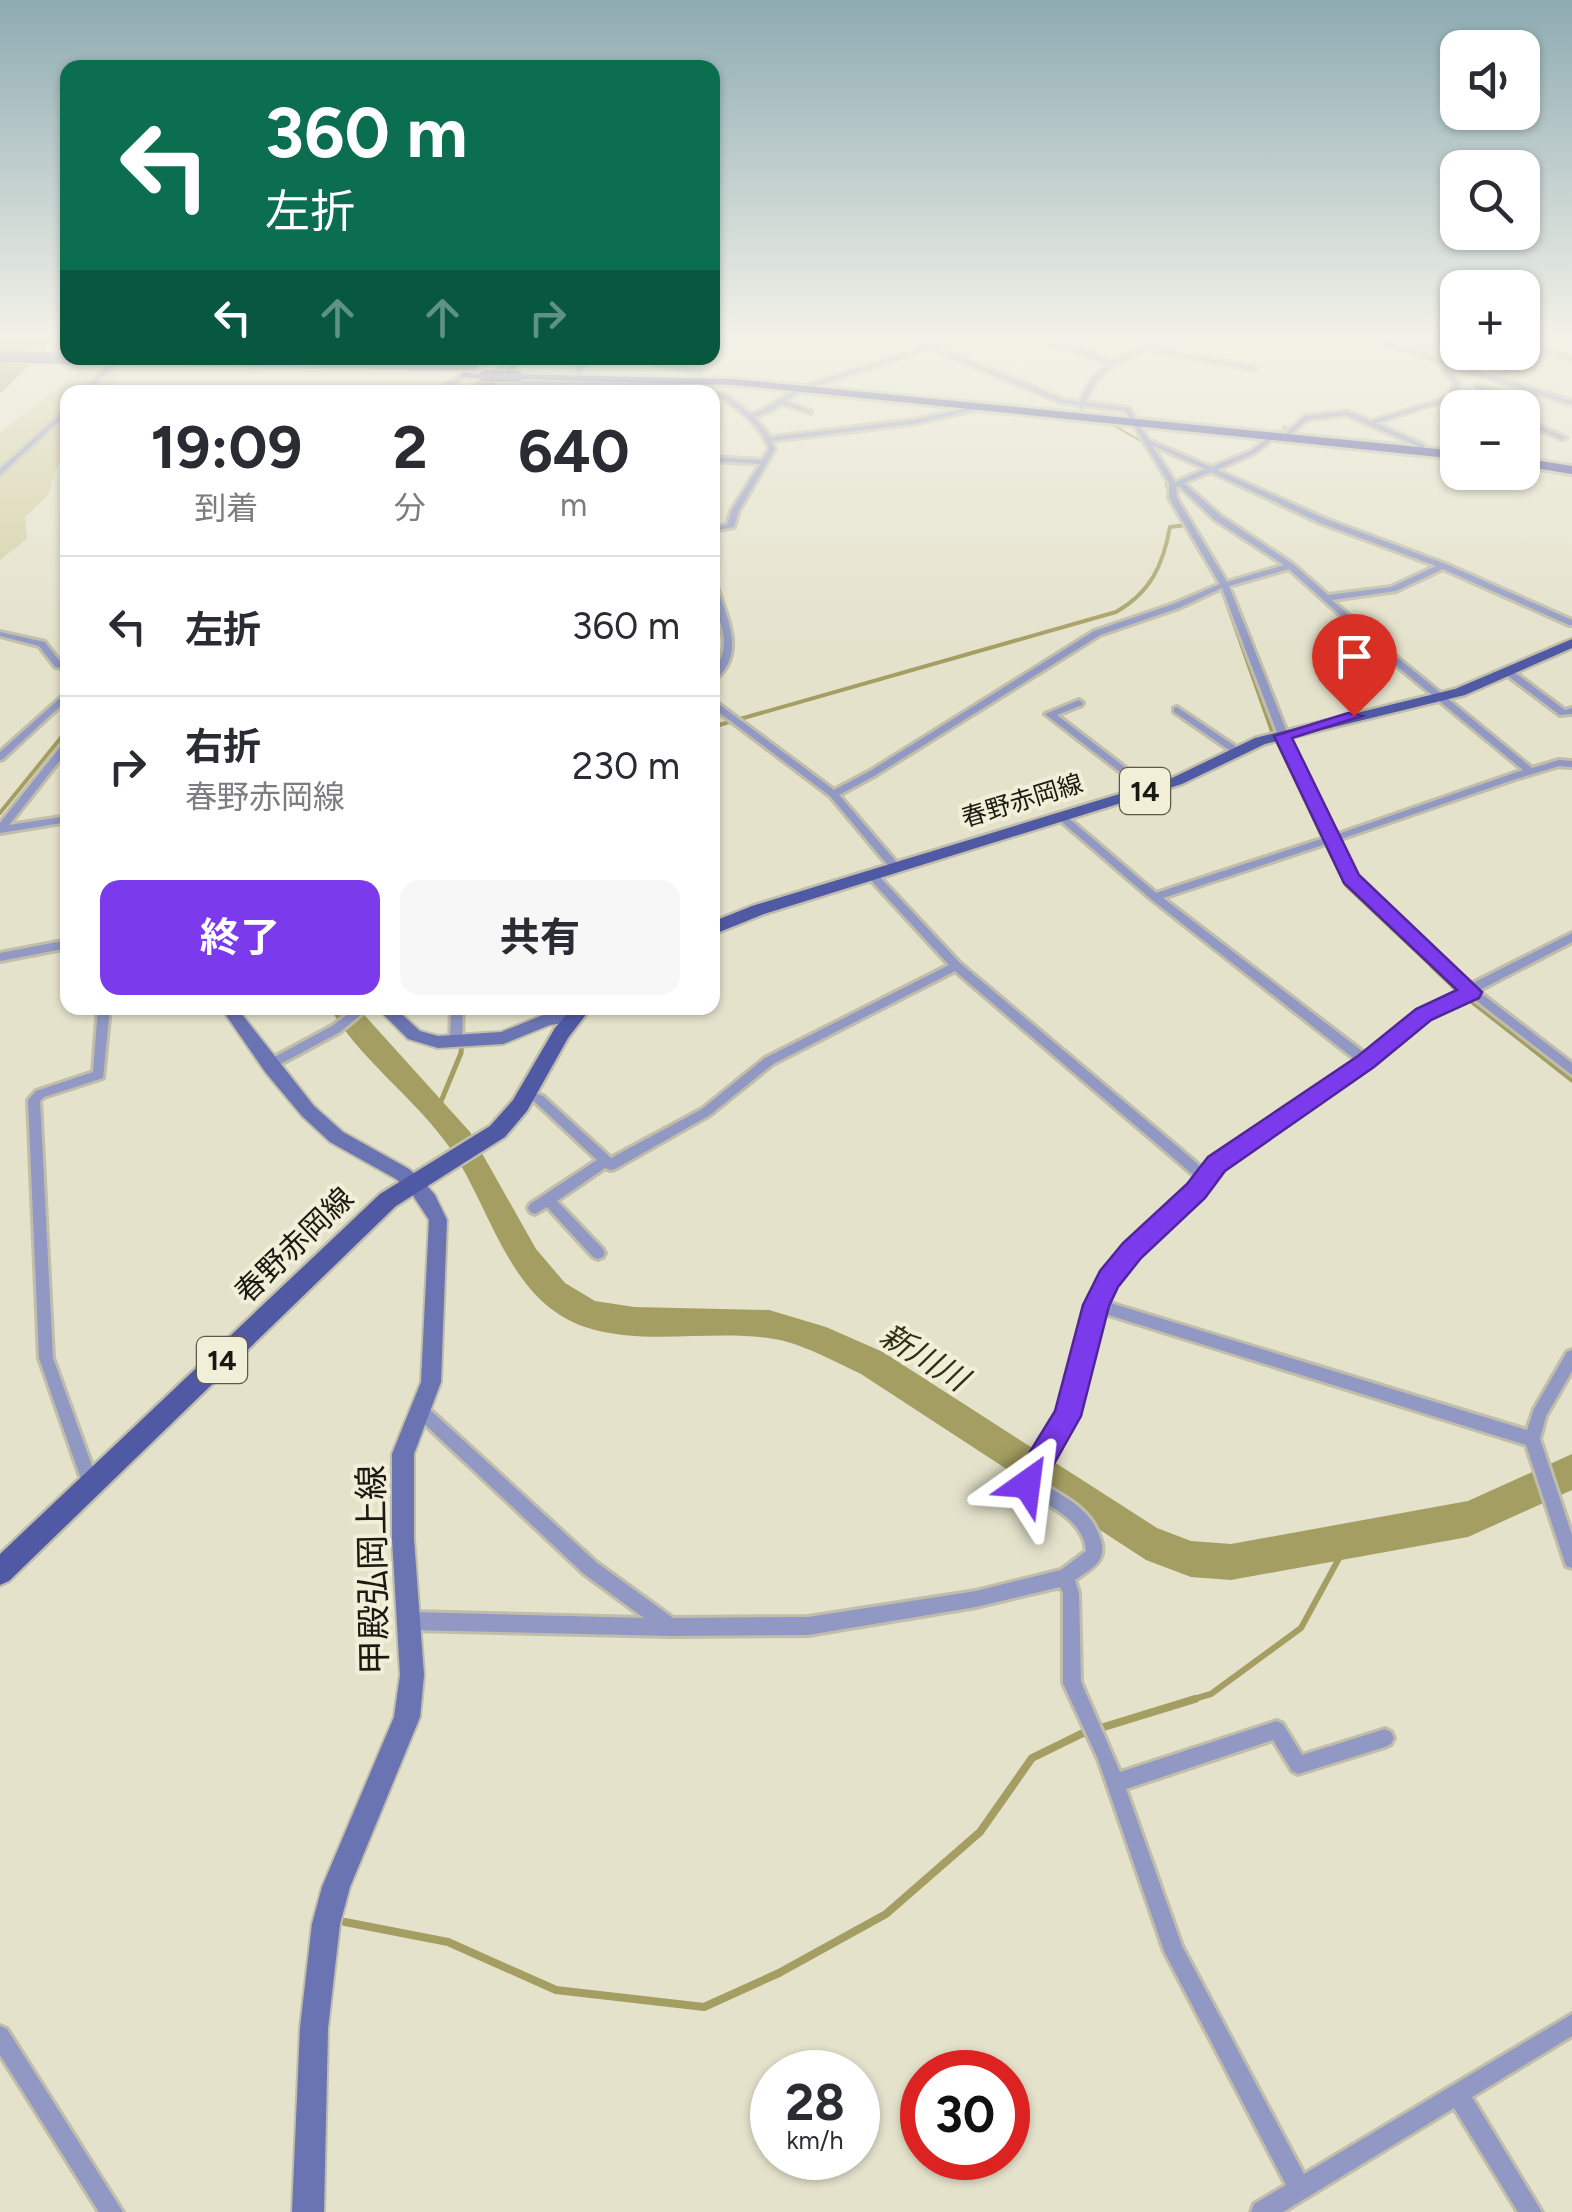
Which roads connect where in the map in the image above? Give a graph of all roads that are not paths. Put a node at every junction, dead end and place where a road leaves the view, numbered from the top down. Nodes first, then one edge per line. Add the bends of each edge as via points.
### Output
1 (34, 441) edge
2 (770, 441) edge
3 (1149, 441) joint
4 (1265, 441) tunnel mouth
5 (1312, 441) tunnel mouth
6 (1382, 441) edge
7 (1411, 441) edge
8 (1422, 446) junction
9 (1440, 449) edge
10 (1440, 451) edge
11 (720, 459) edge
12 (762, 462) junction
13 (1540, 463) edge
14 (1572, 467) edge
15 (1214, 471) junction
16 (0, 473) edge
17 (1176, 485) junction
18 (720, 528) edge
19 (1290, 566) junction
20 (1442, 566) junction
21 (1224, 585) junction
22 (1326, 598) junction
23 (720, 611) edge
24 (1572, 622) edge
25 (0, 634) edge
26 (1572, 643) edge
27 (60, 665) edge
28 (1507, 671) junction
29 (720, 674) edge
30 (1440, 697) junction
31 (60, 701) edge
32 (1079, 703) dead end
33 (720, 708) edge
34 (1178, 710) dead end
35 (1572, 711) edge
36 (1282, 736) junction
37 (1235, 750) junction
38 (60, 753) edge
39 (0, 757) edge
40 (1572, 764) edge
41 (1530, 771) junction
42 (1149, 790) junction
43 (833, 794) junction
44 (1062, 816) junction
45 (60, 820) edge
46 (0, 830) edge
47 (1331, 839) junction
48 (895, 868) junction
49 (872, 875) junction
50 (1155, 897) junction
51 (720, 926) edge
52 (1572, 937) edge
53 (60, 946) edge
54 (0, 957) edge
55 (956, 966) junction
56 (1472, 992) junction
57 (103, 1015) edge
58 (235, 1015) edge
59 (355, 1015) edge
60 (393, 1015) edge
61 (458, 1015) edge
62 (565, 1015) edge
63 (575, 1015) edge
64 (462, 1040) junction
65 (1366, 1062) junction
66 (271, 1064) junction
67 (1572, 1070) edge
68 (527, 1095) junction
69 (606, 1161) junction
70 (1204, 1177) junction
71 (412, 1181) junction
72 (598, 1252) dead end
73 (1096, 1305) junction
74 (1572, 1358) edge
75 (422, 1412) junction
76 (1532, 1439) junction
77 (92, 1486) junction
78 (1572, 1560) edge
79 (0, 1572) edge
80 (1065, 1578) junction
81 (411, 1621) junction
82 (670, 1628) junction
83 (1385, 1738) dead end
84 (1115, 1783) junction
85 (1572, 2024) edge
86 (0, 2036) edge
87 (1458, 2094) junction
88 (1299, 2188) junction
89 (112, 2212) edge
90 (308, 2212) edge
91 (1262, 2212) edge
92 (1531, 2212) edge

1 - 16 street
2 - 12 street
3 - 15 street
3 - 17 street
4 - 15 street
5 - 10 highway
6 - 8 highway
7 - 8 street
8 - 9 highway
11 - 12 street
12 - 18 street via 730,526
13 - 14 highway
15 - 17 street
15 - 20 street
17 - 19 street
17 - 21 street via 1173,498
19 - 21 street
19 - 22 street
20 - 22 street via 1392,589
20 - 24 street
21 - 36 street
21 - 43 street via 1097,633
22 - 30 street
23 - 29 street via 731,647
25 - 27 street via 42,644
26 - 28 main road, 春野赤岡線 / 14
28 - 30 main road, 春野赤岡線 / 14
28 - 35 street via 1564,713
30 - 36 main road, 春野赤岡線 / 14
30 - 41 street
31 - 39 street
32 - 42 street via 1050,714
33 - 43 street
34 - 37 street
36 - 37 main road, 春野赤岡線 / 14
36 - 47 street
37 - 42 main road, 春野赤岡線 / 14
38 - 46 street
40 - 41 street
41 - 47 street
42 - 44 main road, 春野赤岡線 / 14
43 - 48 street
44 - 48 main road, 春野赤岡線 / 14
44 - 50 street
45 - 46 street
47 - 50 street
47 - 56 street via 1362,892
48 - 49 main road, 春野赤岡線 / 14
49 - 51 main road, 春野赤岡線 / 14
49 - 55 street
50 - 65 street
52 - 56 street
53 - 54 street
55 - 69 street via 769,1061 706,1112 610,1165
55 - 70 street
56 - 65 street via 1424,1014
56 - 67 street
57 - 77 street via 99,1076 34,1100 46,1358
58 - 66 main road, 甲殿弘岡上線
59 - 66 street
60 - 64 main road via 414,1035
61 - 64 street
62 - 64 main road via 503,1038
63 - 68 main road, 春野赤岡線 / 14
65 - 70 street
66 - 71 main road, 甲殿弘岡上線 via 326,1129
68 - 69 street
68 - 71 main road, 春野赤岡線 / 14 via 510,1120 474,1148
69 - 72 street via 542,1204
70 - 73 street via 1132,1251
71 - 75 main road, 甲殿弘岡上線 via 438,1220 431,1382
71 - 77 main road, 春野赤岡線 / 14
73 - 76 street
73 - 80 street via 1068,1416 1027,1484 1085,1520 1092,1532 1094,1555
74 - 76 street
75 - 81 main road, 甲殿弘岡上線 via 403,1454 402,1538
75 - 82 street via 590,1568
76 - 78 street
77 - 79 main road, 春野赤岡線 / 14
80 - 82 street via 808,1626
80 - 84 street via 1072,1683
81 - 82 street
81 - 90 main road, 甲殿弘岡上線 via 407,1718 336,1887 320,1956
83 - 84 street via 1298,1765 1276,1730
84 - 88 street via 1174,1951
85 - 87 street
86 - 89 street
87 - 88 street
87 - 92 street
88 - 91 street

